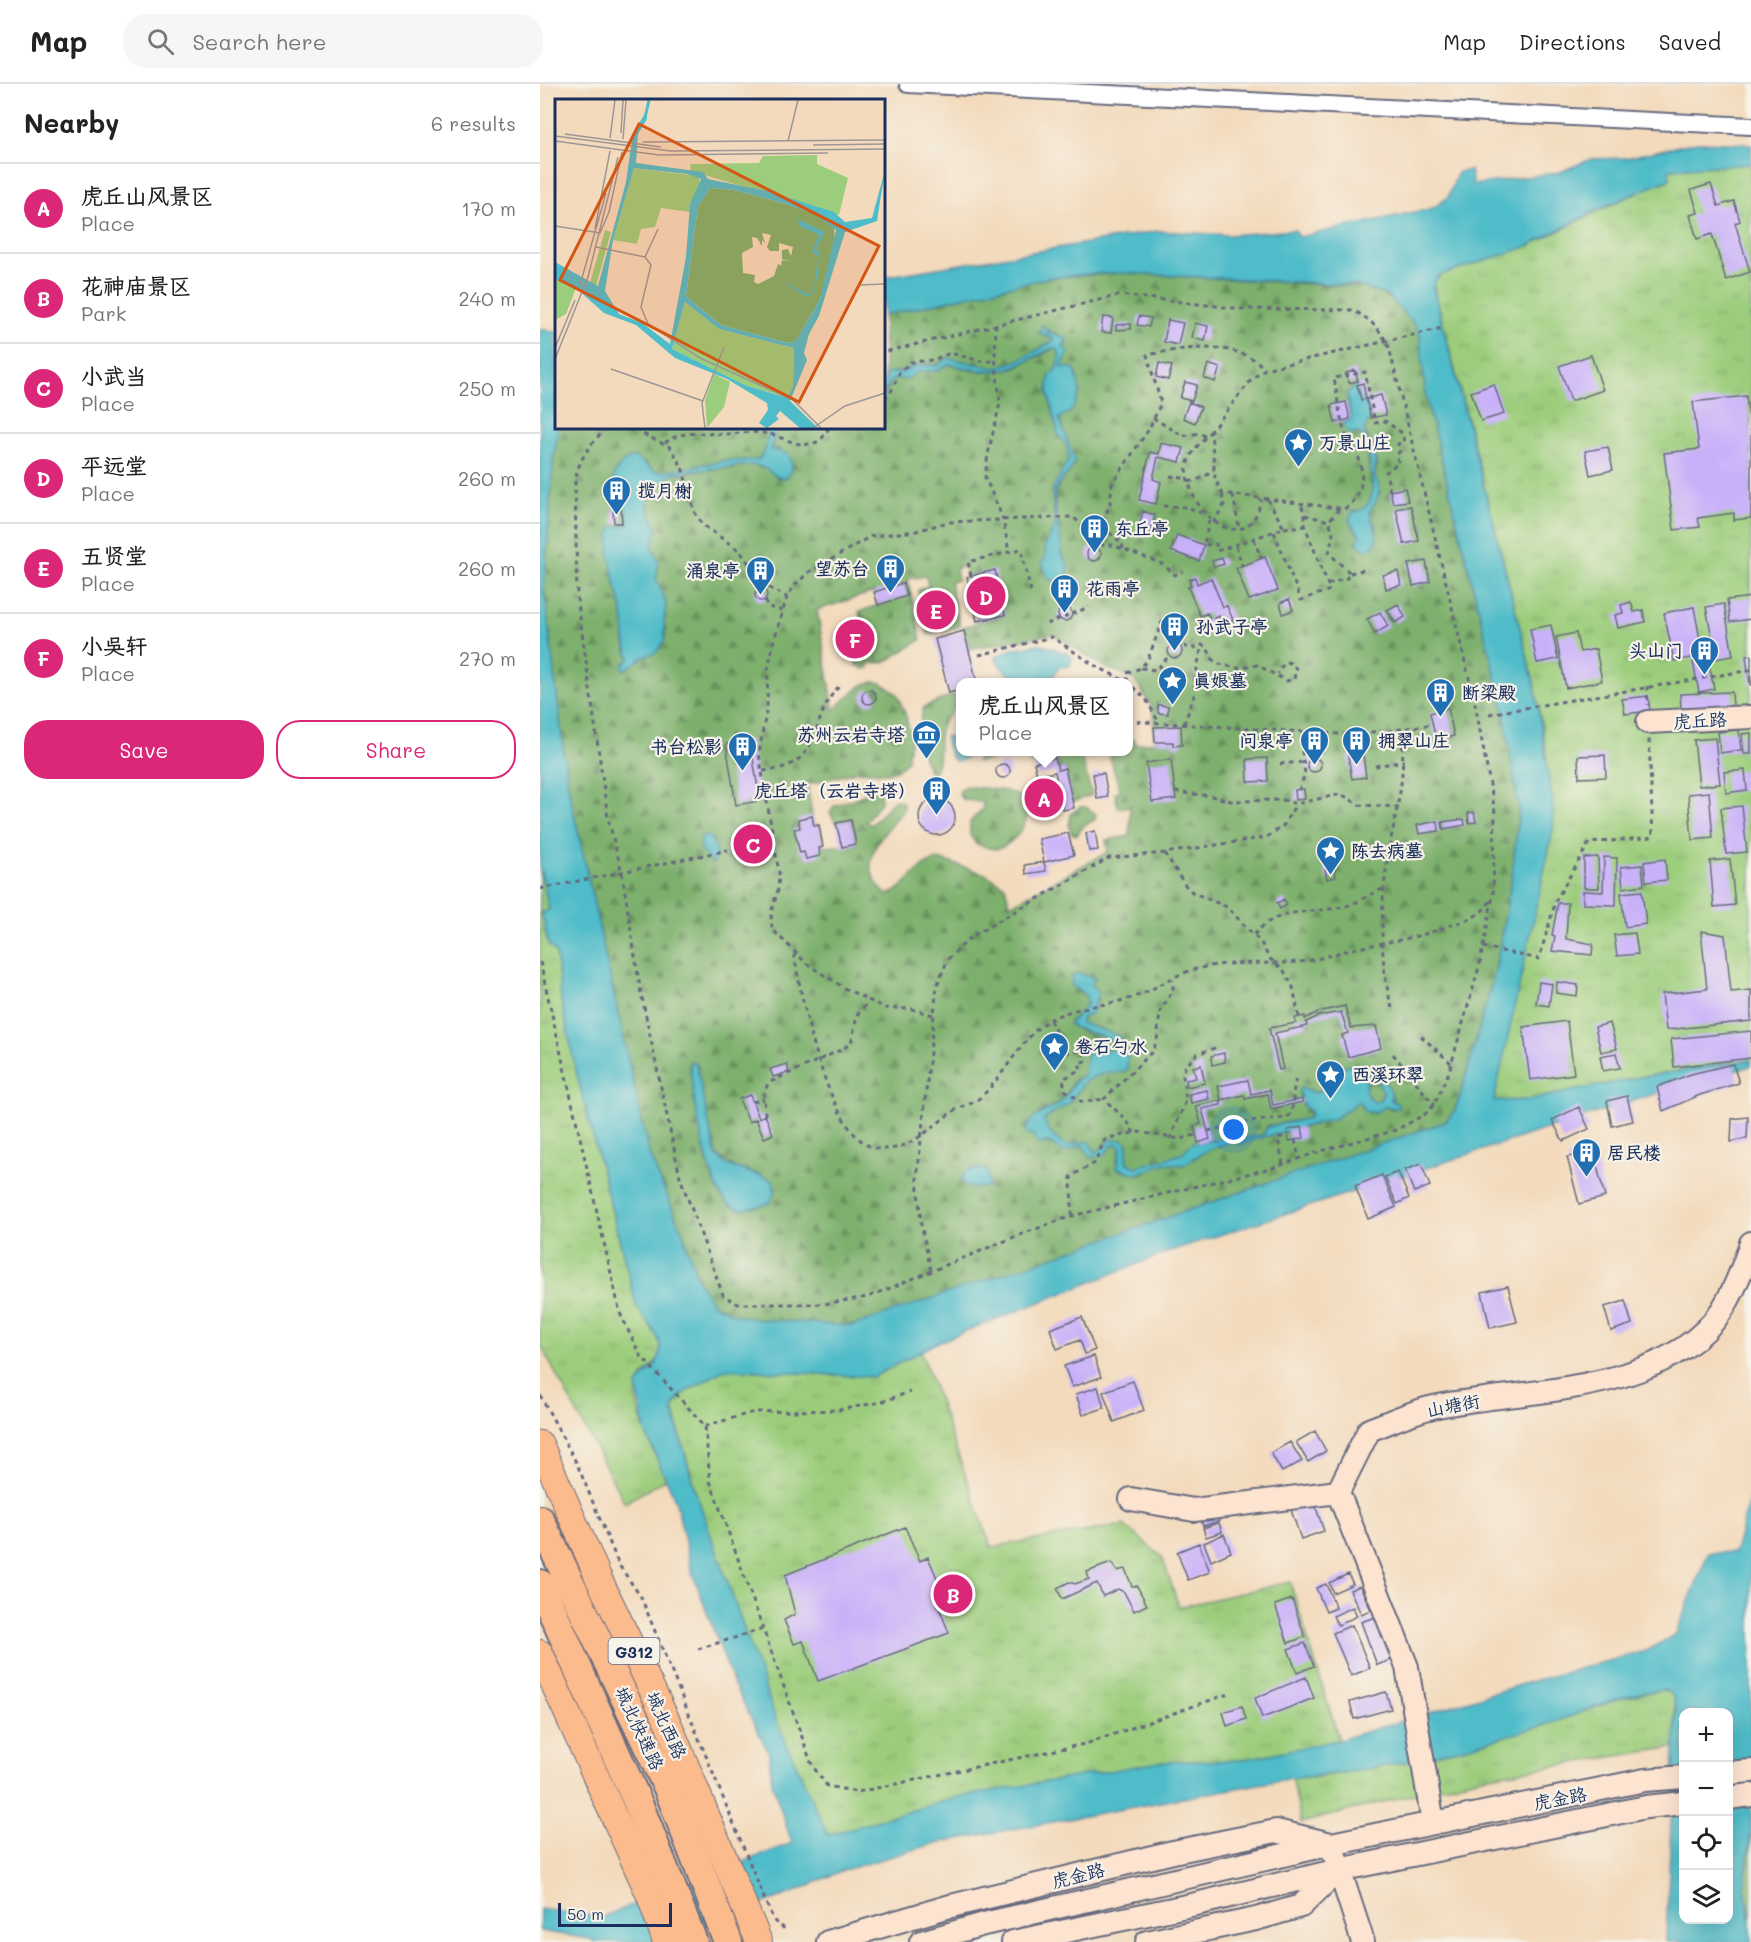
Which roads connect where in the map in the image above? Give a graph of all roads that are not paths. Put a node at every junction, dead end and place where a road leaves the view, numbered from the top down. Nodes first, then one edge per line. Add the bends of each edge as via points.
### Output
1 (908, 84) edge
2 (1751, 126) edge
3 (1751, 717) edge
4 (1648, 722) road end
5 (1751, 1243) edge
6 (540, 1444) edge
7 (1338, 1492) junction
8 (1131, 1499) dead end
9 (540, 1503) edge
10 (540, 1520) edge
11 (562, 1563) junction
12 (540, 1584) edge
13 (540, 1653) edge
14 (1751, 1772) edge
15 (1733, 1773) edge
16 (1679, 1777) edge
17 (1679, 1803) edge
18 (1433, 1823) junction
19 (1331, 1844) junction
20 (724, 1860) junction
21 (1339, 1870) junction
22 (660, 1889) junction
23 (760, 1924) edge
24 (726, 1936) edge
25 (666, 1942) edge
26 (693, 1942) edge
27 (828, 1942) edge
28 (921, 1942) edge
29 (1013, 1942) edge
30 (1147, 1942) edge
31 (1363, 1942) edge

1 - 2 street
3 - 4 street, 虎丘路
5 - 7 street, 山塘街 via 1722,1310 1696,1339 1665,1359 1604,1380 1435,1406 1369,1430
6 - 20 main road, 城北西路 / G312 via 669,1725
7 - 8 street via 1194,1510
7 - 18 street via 1407,1667
9 - 11 highway
10 - 11 highway, 城北快速路
11 - 20 highway, 城北快速路 via 668,1788
12 - 22 highway, 城北快速路 via 584,1677
13 - 22 main road
14 - 15 street
16 - 18 street, 虎金路 via 1645,1780
17 - 21 street, 虎金路
18 - 19 street, 虎金路
19 - 21 street
19 - 27 street, 虎金路 via 1276,1831 1265,1833 1173,1851 947,1907
19 - 28 street, 虎金路
20 - 23 main road, 城北西路 / G312
20 - 24 highway, 城北快速路
21 - 29 street, 虎金路
21 - 30 street via 1301,1905 1256,1919
21 - 31 street
22 - 25 main road
22 - 26 highway, 城北快速路

